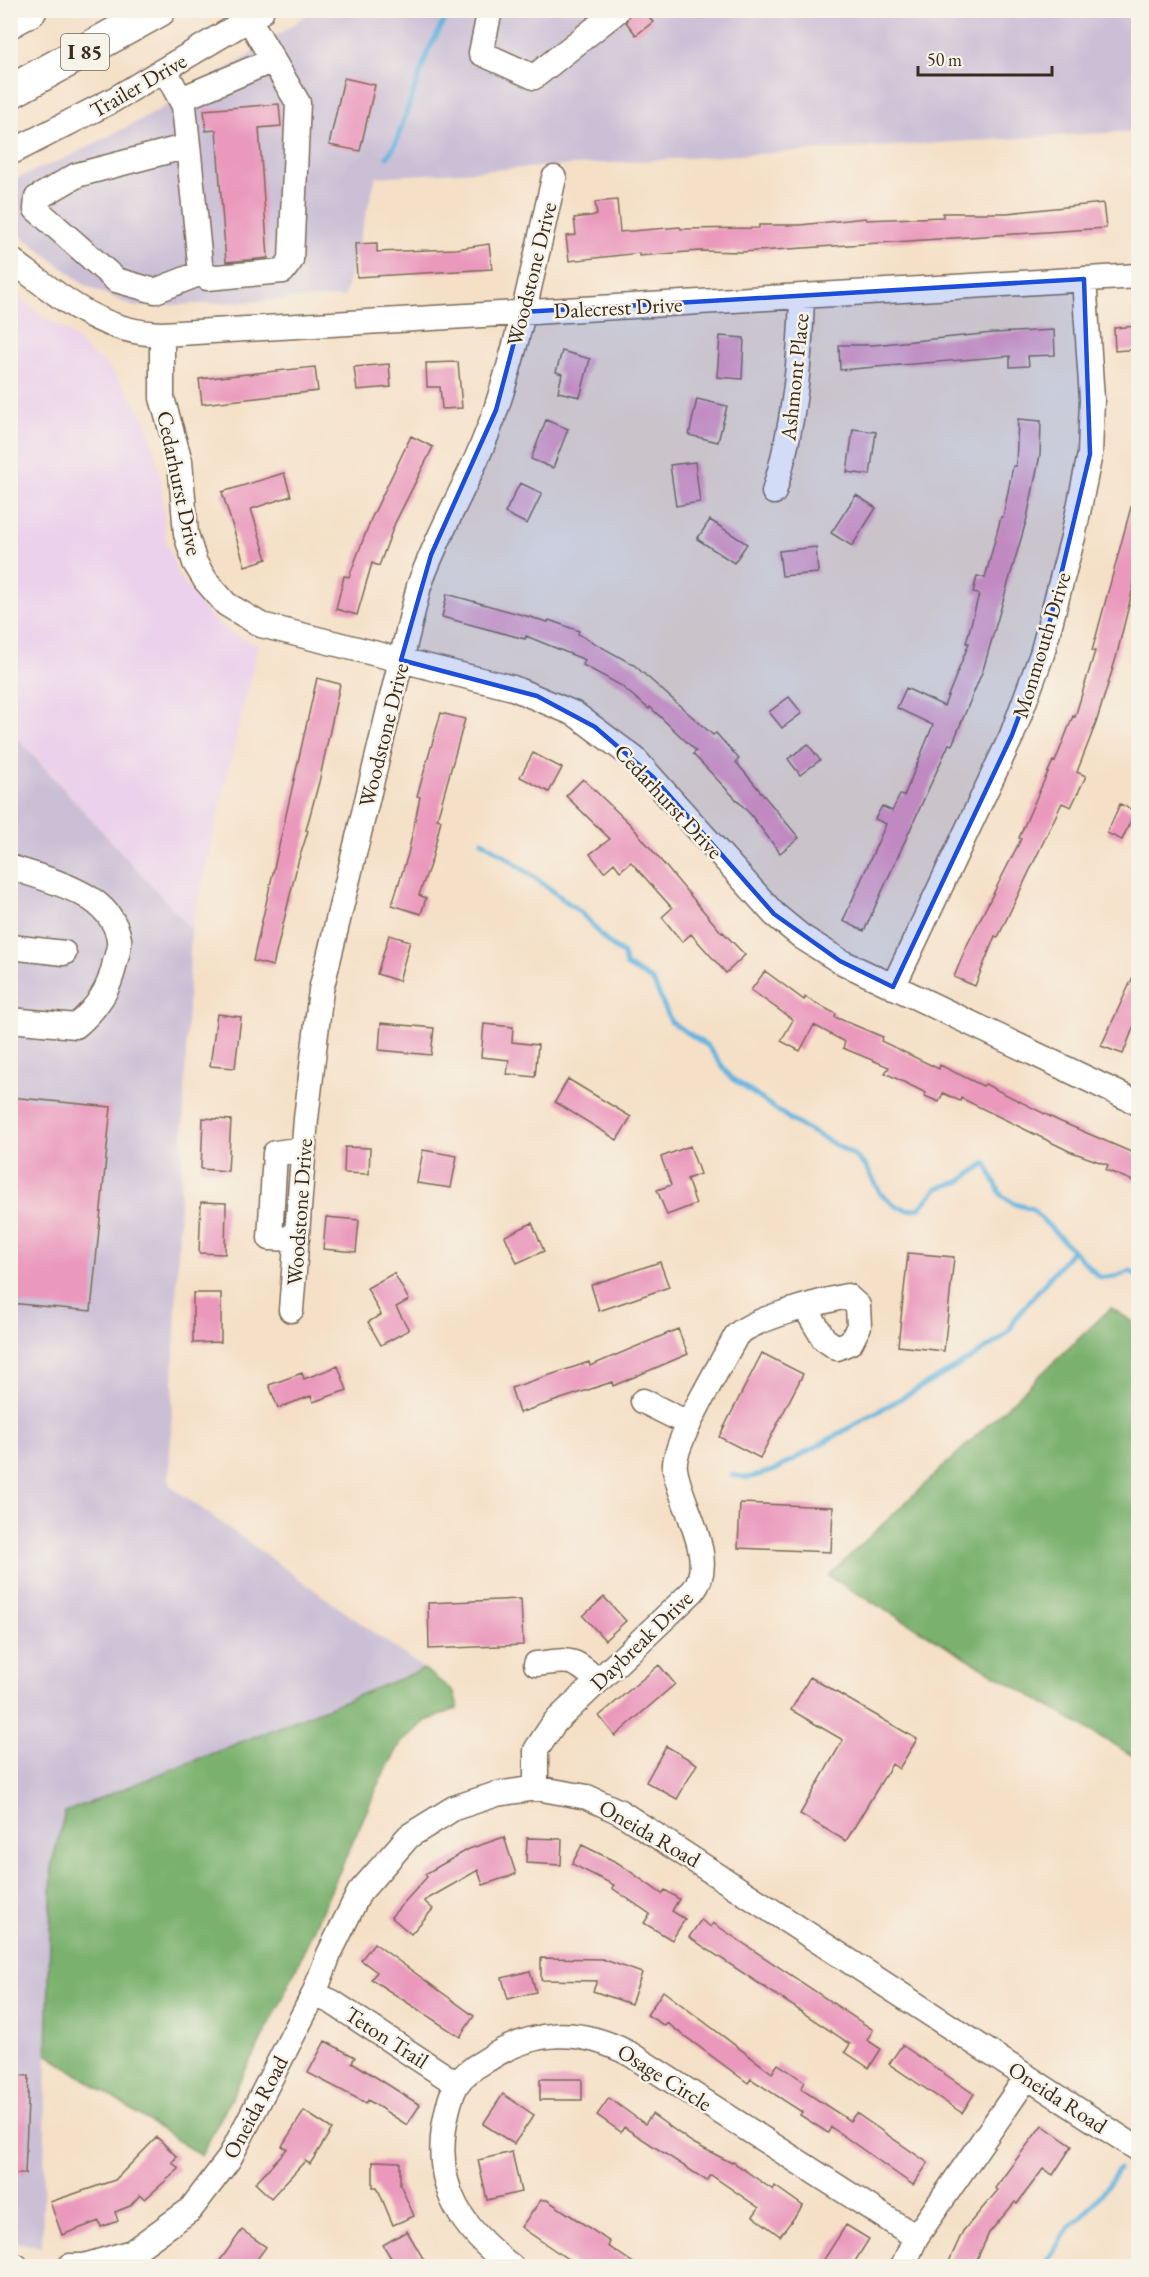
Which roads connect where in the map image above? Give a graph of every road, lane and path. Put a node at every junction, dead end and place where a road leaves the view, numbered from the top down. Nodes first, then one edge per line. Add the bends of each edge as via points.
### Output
1 (30, 10) edge
2 (159, 10) edge
3 (616, 12) dead end
4 (256, 15) edge
5 (489, 18) edge
6 (10, 21) edge
7 (273, 60) junction
8 (165, 70) junction
9 (10, 92) edge
10 (181, 99) junction
11 (189, 146) junction
12 (10, 153) edge
13 (554, 178) dead end
14 (10, 258) edge
15 (201, 273) junction
16 (1138, 276) edge
17 (1084, 279) junction
18 (802, 296) junction
19 (522, 312) junction
20 (162, 334) junction
21 (774, 492) dead end
22 (401, 660) junction
23 (10, 867) edge
24 (10, 947) edge
25 (63, 953) dead end
26 (893, 987) junction
27 (10, 1020) edge
28 (1138, 1103) edge
29 (291, 1310) dead end
30 (797, 1310) dead end
31 (643, 1401) dead end
32 (689, 1425) junction
33 (536, 1664) dead end
34 (598, 1681) junction
35 (536, 1788) junction
36 (314, 1994) junction
37 (1027, 2077) junction
38 (457, 2084) junction
39 (1138, 2149) edge
40 (916, 2237) junction
41 (127, 2260) edge
42 (10, 2265) edge
43 (16, 2266) edge
44 (69, 2266) edge
45 (511, 2266) edge
46 (903, 2266) edge

1 - 6 highway
2 - 9 highway, I 85
3 - 5 street via 534,76 481,53
4 - 7 street
4 - 8 street, Trailer Drive
7 - 10 street
7 - 15 street via 298,103 291,260 283,271 207,278
8 - 10 street
8 - 12 street, Trailer Drive
10 - 11 street
11 - 15 street
11 - 15 street via 77,175 38,198 36,209 116,280 155,291
13 - 19 street, Woodstone Drive
14 - 20 street, Dalecrest Drive via 88,315 125,330
16 - 17 street, Dalecrest Drive
17 - 18 street, Dalecrest Drive
17 - 26 street, Monmouth Drive via 1092,399 1090,454 1047,633 1012,735
18 - 19 street, Dalecrest Drive
18 - 21 street, Ashmont Place via 795,411
19 - 20 street, Dalecrest Drive
19 - 22 street, Woodstone Drive via 496,410 419,586
20 - 22 street, Cedarhurst Drive via 162,398 180,461 186,534 206,581 226,604 261,625
22 - 26 street, Cedarhurst Drive via 537,696 595,727 653,777 774,914 840,961
22 - 29 street, Woodstone Drive via 321,990
23 - 27 street via 94,899 111,915 119,941 113,977 96,1009 76,1026
24 - 25 street
26 - 28 street, Cedarhurst Drive
30 - 32 street, Daybreak Drive via 740,1331
31 - 32 street
32 - 34 street, Daybreak Drive via 676,1453 675,1470 702,1557 702,1576 693,1591
33 - 34 street via 570,1660
34 - 35 street, Daybreak Drive via 554,1723 536,1750
35 - 36 street, Oneida Road via 497,1794 454,1808 409,1836 359,1893
35 - 37 street, Oneida Road via 587,1797 620,1812
36 - 38 street, Teton Trail
36 - 41 street, Oneida Road via 229,2159 190,2210 132,2252
37 - 39 street, Oneida Road
37 - 40 street
38 - 40 street, Osage Circle via 498,2052 525,2040 557,2034 594,2038 612,2044
38 - 45 street via 441,2148 445,2180 468,2226
40 - 46 street
41 - 44 street, Oneida Road
42 - 43 street

